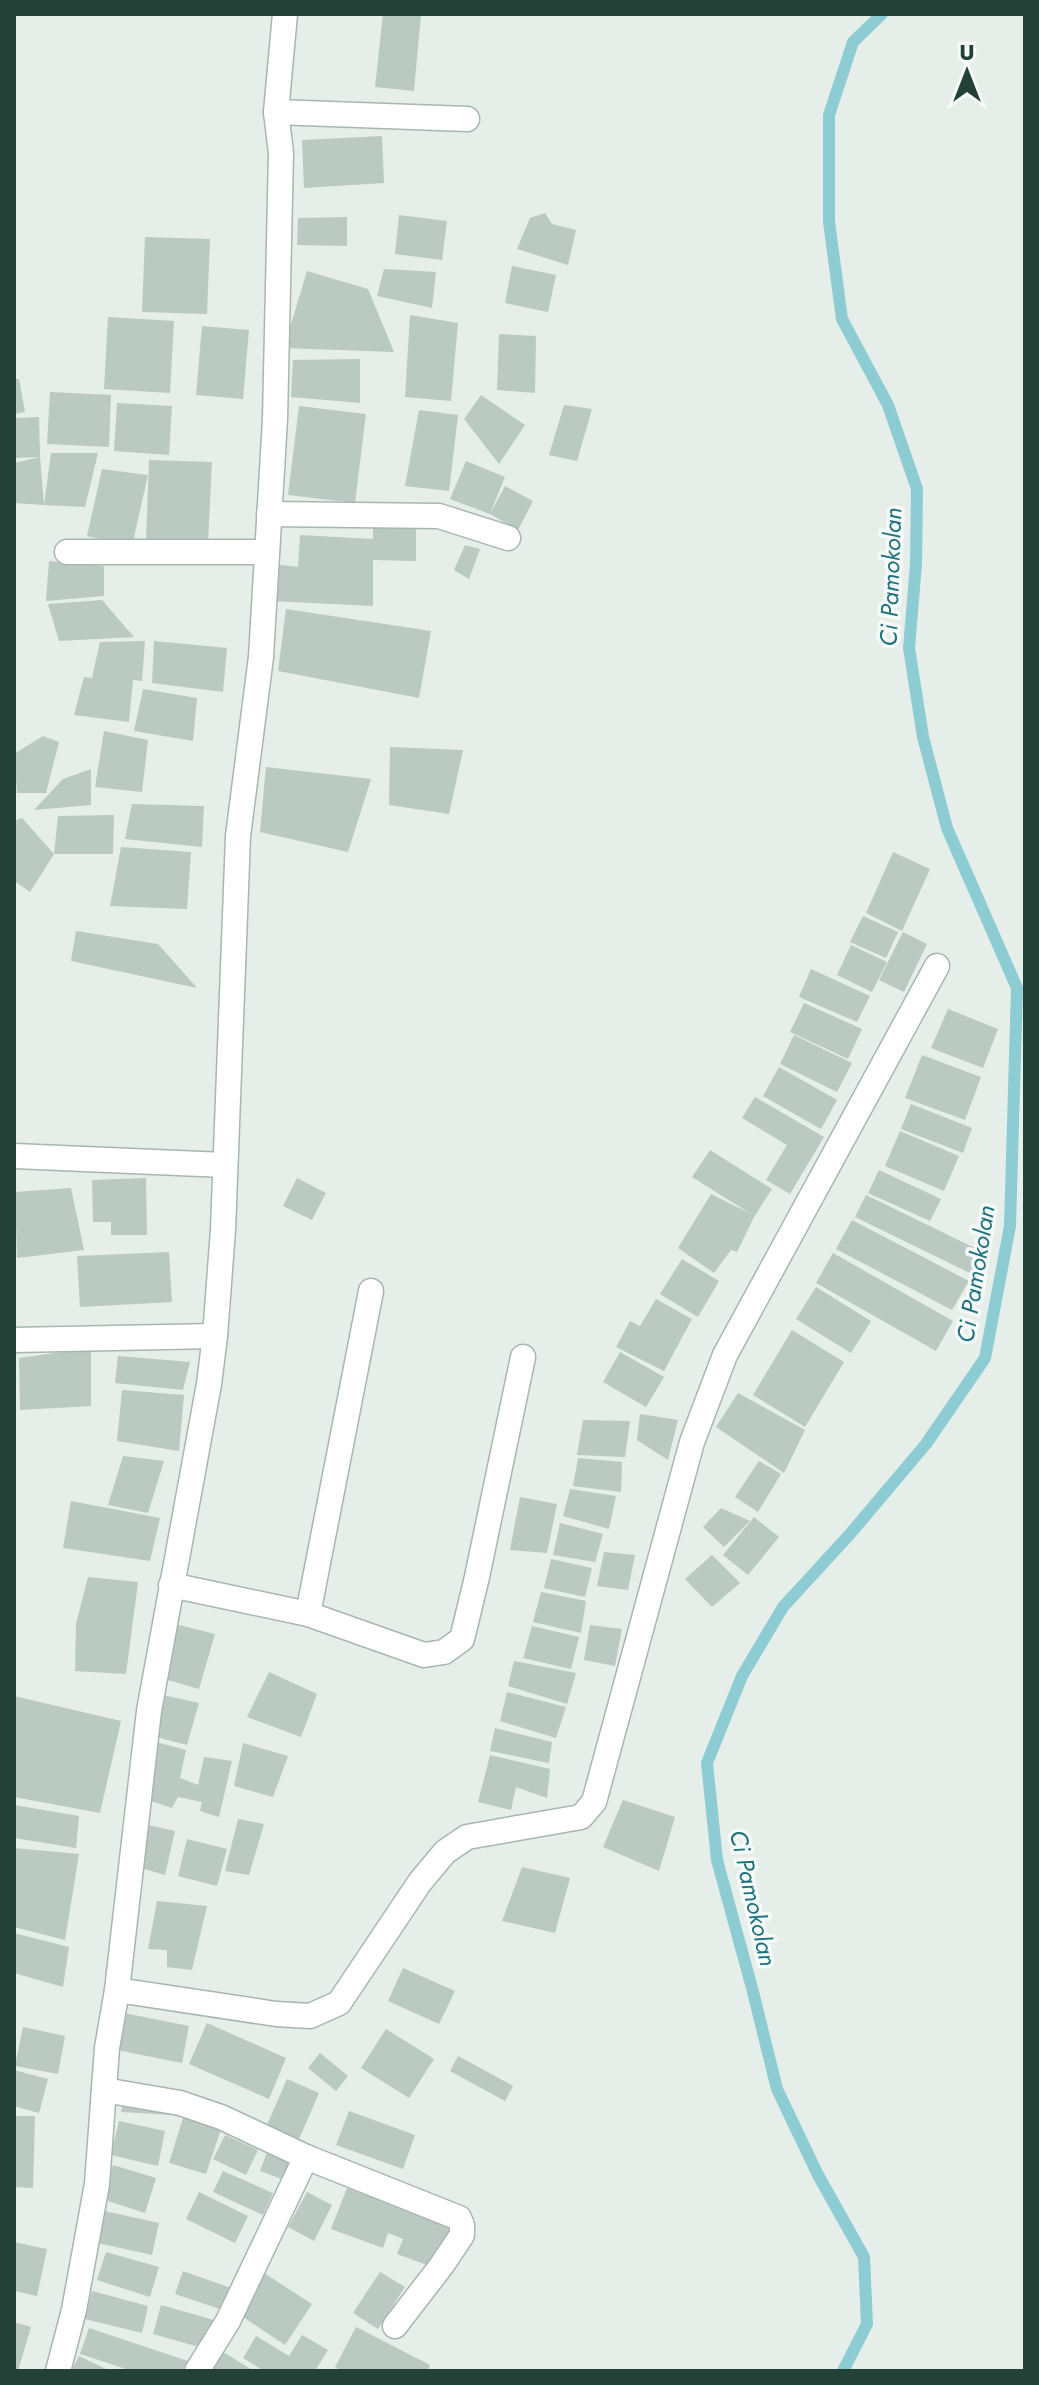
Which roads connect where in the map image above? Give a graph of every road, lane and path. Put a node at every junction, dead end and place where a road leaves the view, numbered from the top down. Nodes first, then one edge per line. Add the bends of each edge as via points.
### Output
1 (285, 14) edge
2 (276, 112) junction
3 (467, 119) dead end
4 (269, 514) junction
5 (508, 538) dead end
6 (67, 552) dead end
7 (267, 552) junction
8 (937, 966) dead end
9 (14, 1156) edge
10 (225, 1165) junction
11 (371, 1291) dead end
12 (215, 1336) junction
13 (14, 1340) edge
14 (523, 1357) dead end
15 (171, 1585) junction
16 (308, 1614) junction
17 (117, 1990) junction
18 (104, 2090) junction
19 (306, 2157) junction
20 (395, 2326) dead end
21 (58, 2371) edge
22 (197, 2371) edge

1 - 2 street
2 - 3 street
2 - 4 street via 281,153
4 - 5 street via 439,516
4 - 7 street
6 - 7 street
7 - 10 street via 261,657 238,836
8 - 17 street via 725,1355 692,1442 594,1802 581,1817 467,1837 445,1852 339,2003 310,2016
9 - 10 street
10 - 12 street
11 - 16 street
12 - 13 street
12 - 15 street
14 - 16 street via 462,1639 444,1652 424,1655
15 - 16 street
15 - 17 street via 149,1711
17 - 18 street
18 - 19 street via 193,2107
18 - 21 street via 97,2184
19 - 20 street via 459,2218 462,2235
19 - 22 street via 228,2321

